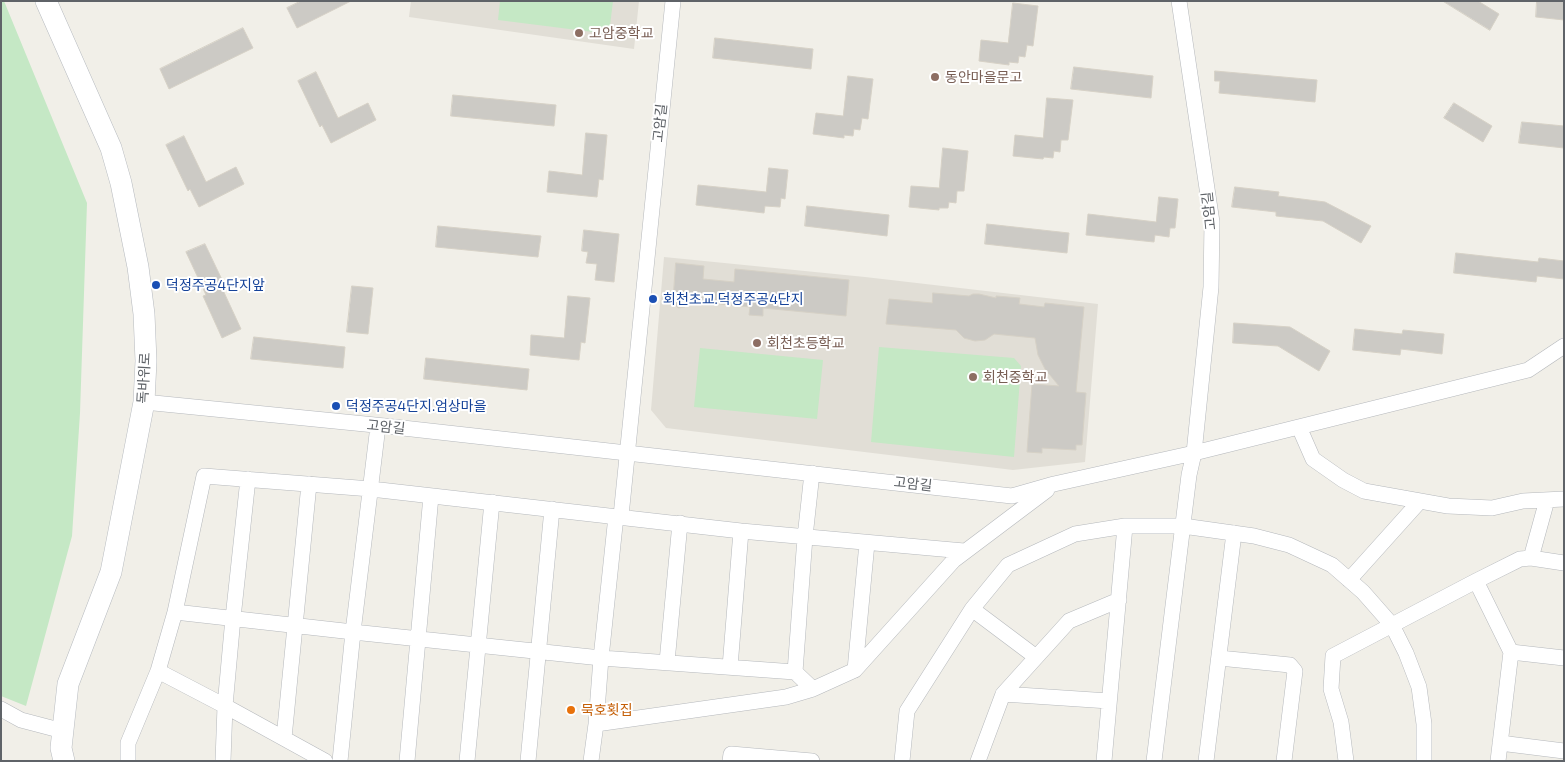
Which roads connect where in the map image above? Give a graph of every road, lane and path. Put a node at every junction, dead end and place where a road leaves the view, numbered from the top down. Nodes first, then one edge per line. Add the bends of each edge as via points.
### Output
1 (46, 1) edge
2 (673, 1) edge
3 (1179, 1) edge
4 (1564, 346) edge
5 (144, 402) junction
6 (378, 426) junction
7 (1299, 427) junction
8 (1194, 453) junction
9 (628, 454) junction
10 (812, 473) junction
11 (248, 479) junction
12 (310, 484) junction
13 (1054, 484) junction
14 (371, 489) junction
15 (432, 496) junction
16 (1564, 499) edge
17 (1546, 500) junction
18 (1420, 501) junction
19 (492, 502) junction
20 (552, 509) junction
21 (619, 516) junction
22 (680, 523) junction
23 (1126, 526) junction
24 (1183, 526) junction
25 (741, 531) junction
26 (1234, 533) junction
27 (805, 537) junction
28 (867, 543) junction
29 (964, 551) junction
30 (1531, 558) junction
31 (1564, 563) edge
32 (1349, 580) junction
33 (1476, 580) junction
34 (1118, 600) junction
35 (972, 609) junction
36 (175, 612) junction
37 (233, 618) junction
38 (295, 625) junction
39 (1392, 625) junction
40 (353, 632) junction
41 (418, 638) junction
42 (478, 645) junction
43 (538, 651) junction
44 (1511, 652) junction
45 (1036, 657) junction
46 (601, 658) junction
47 (1219, 658) junction
48 (1564, 658) edge
49 (667, 662) junction
50 (730, 667) junction
51 (855, 670) junction
52 (158, 671) junction
53 (795, 672) junction
54 (813, 689) junction
55 (1003, 694) junction
56 (1109, 701) junction
57 (225, 706) junction
58 (1, 709) edge
59 (596, 724) junction
60 (63, 731) junction
61 (284, 738) junction
62 (1500, 743) junction
63 (1564, 750) edge
64 (64, 761) edge
65 (128, 761) edge
66 (222, 761) edge
67 (325, 761) edge
68 (340, 761) edge
69 (407, 761) edge
70 (467, 761) edge
71 (528, 761) edge
72 (591, 761) edge
73 (730, 761) edge
74 (812, 761) edge
75 (902, 761) edge
76 (978, 761) edge
77 (1104, 761) edge
78 (1154, 761) edge
79 (1206, 761) edge
80 (1284, 761) edge
81 (1346, 761) edge
82 (1424, 761) edge
83 (1498, 761) edge

1 - 5 main road, 독바위로 via 111,148 121,183 144,314
2 - 9 street, 고암길
3 - 8 street, 고암길 via 1212,222 1211,287
4 - 7 street, 고암길 via 1528,370
5 - 6 street, 고암길
5 - 60 main road, 독바위로 via 111,572 68,684
6 - 9 street, 고암길
6 - 14 street
7 - 8 street, 고암길
7 - 18 street via 1313,459 1343,480 1364,491
8 - 13 street, 고암길
8 - 24 street
9 - 10 street, 고암길
9 - 21 street
10 - 13 street, 고암길 via 1012,496
10 - 27 street
11 - 12 street
11 - 36 street via 204,476
11 - 37 street
12 - 14 street
12 - 38 street
13 - 29 street
14 - 15 street
14 - 40 street
15 - 19 street
15 - 41 street
16 - 17 street
17 - 18 street via 1492,508
17 - 30 street
18 - 32 street
19 - 20 street
19 - 42 street
20 - 21 street
20 - 43 street
21 - 22 street
21 - 46 street
22 - 25 street
22 - 49 street
23 - 24 street
23 - 34 street
23 - 35 street via 1075,534 1008,565
24 - 26 street
24 - 78 street
25 - 27 street
25 - 50 street
26 - 32 street via 1289,544 1332,565
26 - 47 street
27 - 28 street
27 - 53 street
28 - 29 street
28 - 51 street
29 - 51 street
30 - 31 street
30 - 33 street
32 - 39 street
33 - 39 street
33 - 44 street
34 - 45 street via 1069,621
34 - 56 street
35 - 45 street
35 - 75 street via 907,711
36 - 37 street
36 - 52 street
37 - 38 street
37 - 57 street
38 - 40 street
38 - 61 street
39 - 81 street via 1333,656 1331,689 1341,722
39 - 82 street via 1419,687
40 - 41 street
40 - 68 street
41 - 42 street
41 - 69 street
42 - 43 street
42 - 70 street
43 - 46 street
43 - 71 street
44 - 48 street
44 - 62 street
45 - 55 street
46 - 49 street
46 - 59 street
47 - 79 street
47 - 80 street via 1290,665 1295,671
49 - 50 street
50 - 53 street
51 - 54 street
52 - 57 street
52 - 65 street via 128,744
53 - 54 street
54 - 59 street via 786,697
55 - 56 street
55 - 76 street
56 - 77 street
57 - 61 street
57 - 66 street
58 - 60 street via 21,720
59 - 72 street
60 - 64 main road, 독바위로 via 61,748
61 - 67 street
62 - 63 street
62 - 83 street
73 - 74 street via 731,754

